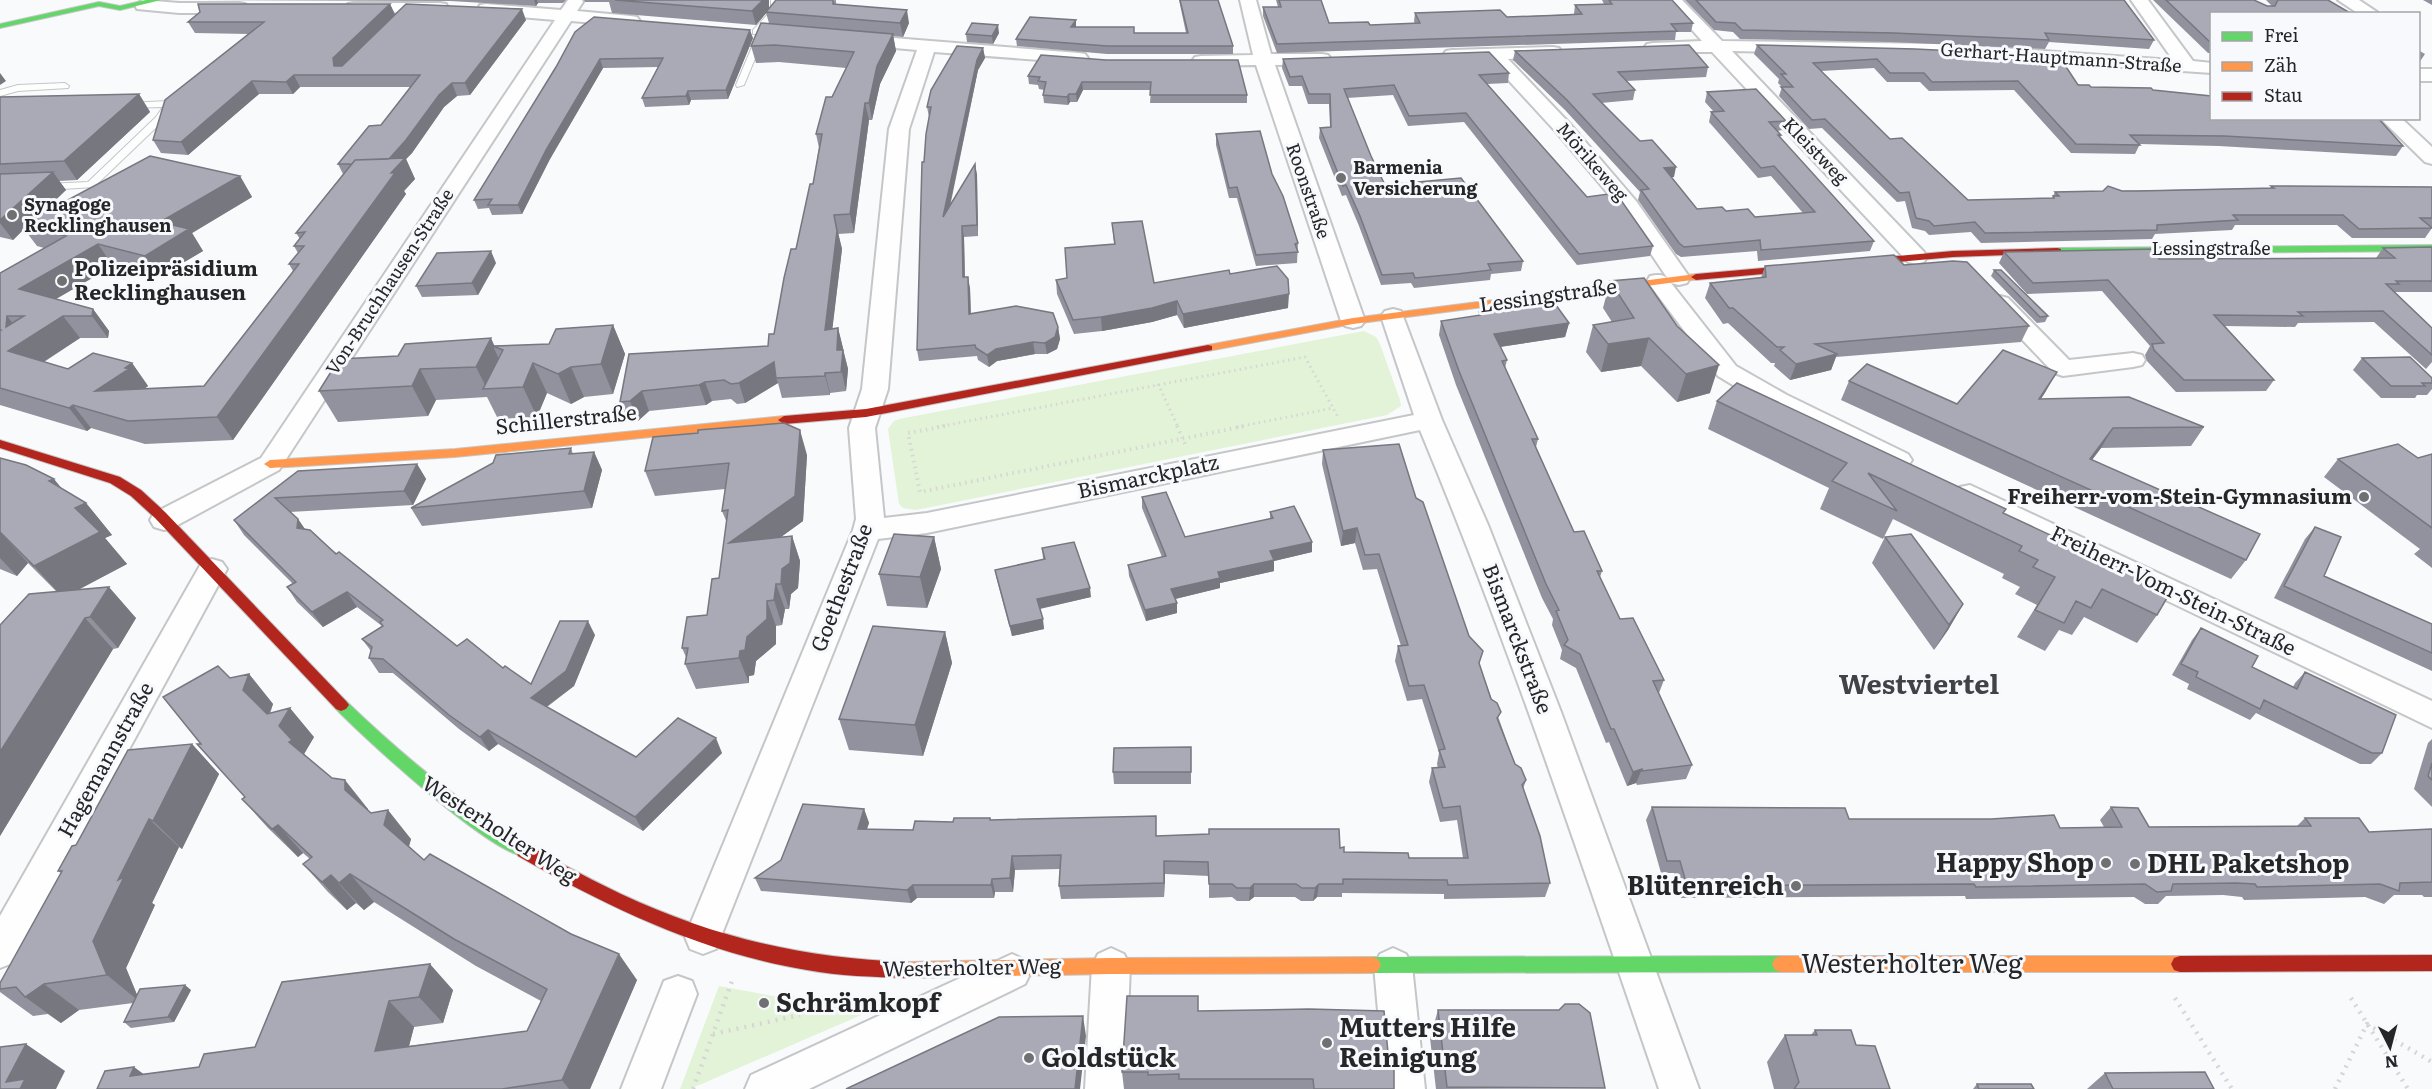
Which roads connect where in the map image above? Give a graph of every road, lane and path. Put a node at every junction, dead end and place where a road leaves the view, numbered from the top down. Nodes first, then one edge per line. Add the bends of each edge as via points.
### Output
1 (775, 0) edge
2 (1248, 0) edge
3 (1673, 0) edge
4 (2139, 0) edge
5 (2346, 0) edge
6 (99, 2) edge
7 (150, 2) edge
8 (256, 8) edge
9 (342, 8) edge
10 (571, 8) edge
11 (2369, 12) dead end
12 (649, 22) edge
13 (0, 26) edge
14 (845, 39) edge
15 (927, 46) junction
16 (1714, 46) junction
17 (1631, 49) edge
18 (1571, 51) edge
19 (1494, 54) junction
20 (1436, 56) edge
21 (1344, 59) edge
22 (1096, 60) edge
23 (1185, 61) edge
24 (1264, 61) junction
25 (2187, 66) junction
26 (2210, 68) edge
27 (740, 85) dead end
28 (65, 86) dead end
29 (0, 93) edge
30 (177, 97) edge
31 (169, 104) junction
32 (124, 105) edge
33 (2392, 120) edge
34 (2432, 158) edge
35 (34, 187) edge
36 (2432, 248) edge
37 (1953, 254) junction
38 (1916, 257) junction
39 (1669, 280) junction
40 (1393, 316) junction
41 (1353, 321) junction
42 (1146, 359) junction
43 (2133, 360) dead end
44 (1158, 385) junction
45 (1333, 408) junction
46 (866, 413) junction
47 (1429, 420) junction
48 (1349, 435) junction
49 (1182, 438) junction
50 (0, 444) edge
51 (270, 464) junction
52 (1196, 468) junction
53 (164, 520) junction
54 (867, 530) junction
55 (212, 569) junction
56 (2432, 715) edge
57 (703, 937) junction
58 (0, 951) edge
59 (747, 951) junction
60 (2154, 963) junction
61 (2330, 963) junction
62 (2432, 963) edge
63 (1634, 965) junction
64 (1111, 966) junction
65 (1393, 966) junction
66 (1022, 967) junction
67 (678, 994) dead end
68 (800, 1015) dead end
69 (2367, 1024) junction
70 (712, 1034) junction
71 (2432, 1062) edge
72 (641, 1089) edge
73 (693, 1089) edge
74 (765, 1089) edge
75 (1105, 1089) edge
76 (1405, 1089) edge
77 (1679, 1089) edge
78 (2232, 1089) edge
79 (2335, 1089) edge
80 (2408, 1089) edge

1 - 27 lane via 775,11 759,32
2 - 24 street, Roonstraße
3 - 16 street, Kleistweg
4 - 25 street
5 - 11 street
6 - 7 street via 120,8
6 - 13 street
7 - 8 street via 178,8
9 - 10 street via 407,12
10 - 12 street
10 - 51 street, Von-Bruchhausen-Straße
14 - 15 street
15 - 22 street
15 - 46 street, Goethestraße via 899,129 875,390
16 - 17 street, Gerhart-Hauptmann-Straße
16 - 25 street, Gerhart-Hauptmann-Straße via 1893,48
16 - 38 street, Kleistweg
18 - 19 street
19 - 20 street
19 - 39 street, Mörikeweg via 1629,205
21 - 24 street
23 - 24 street
24 - 41 street, Roonstraße
25 - 26 street, Gerhart-Hauptmann-Straße
28 - 29 lane via 18,88
30 - 31 lane
31 - 32 lane
31 - 35 lane via 160,119 91,185
33 - 34 street
36 - 37 street, Lessingstraße
37 - 38 street, Lessingstraße
37 - 43 street via 2063,368
38 - 39 street, Lessingstraße
39 - 40 street, Lessingstraße
39 - 56 street, Freiherr-Vom-Stein-Straße via 1696,333 1727,371 1778,401
40 - 41 street
40 - 47 street, Bismarckstraße
41 - 42 street
42 - 44 path
42 - 46 street
44 - 45 path via 1305,357
44 - 49 path
44 - 49 path via 908,433 920,492
45 - 48 path
45 - 49 path
46 - 51 street, Schillerstraße via 455,453
46 - 54 street, Goethestraße via 862,428 870,519
47 - 48 street, Bismarckplatz
47 - 63 street, Bismarckstraße via 1474,525 1545,712
48 - 52 street, Bismarckplatz
49 - 52 path
50 - 53 street, Westerholter Weg via 128,487
51 - 53 street, Von-Bruchhausen-Straße
52 - 54 street, Bismarckplatz via 927,523
53 - 55 street, Westerholter Weg
54 - 57 street, Goethestraße
55 - 57 street, Westerholter Weg via 348,712 418,777 550,869
55 - 58 street, Hagemannstraße
57 - 59 street, Westerholter Weg
59 - 66 street, Westerholter Weg via 835,967 912,970
59 - 70 path
60 - 61 street, Westerholter Weg
60 - 63 street, Westerholter Weg
60 - 78 path
61 - 62 street, Westerholter Weg
61 - 69 path
63 - 65 street, Westerholter Weg
63 - 77 street, Bismarckstraße
64 - 65 street, Westerholter Weg
64 - 66 street, Westerholter Weg
64 - 75 street
65 - 76 street
66 - 74 street
67 - 72 street
68 - 70 path
69 - 71 path
69 - 79 path
69 - 80 path
70 - 73 path

